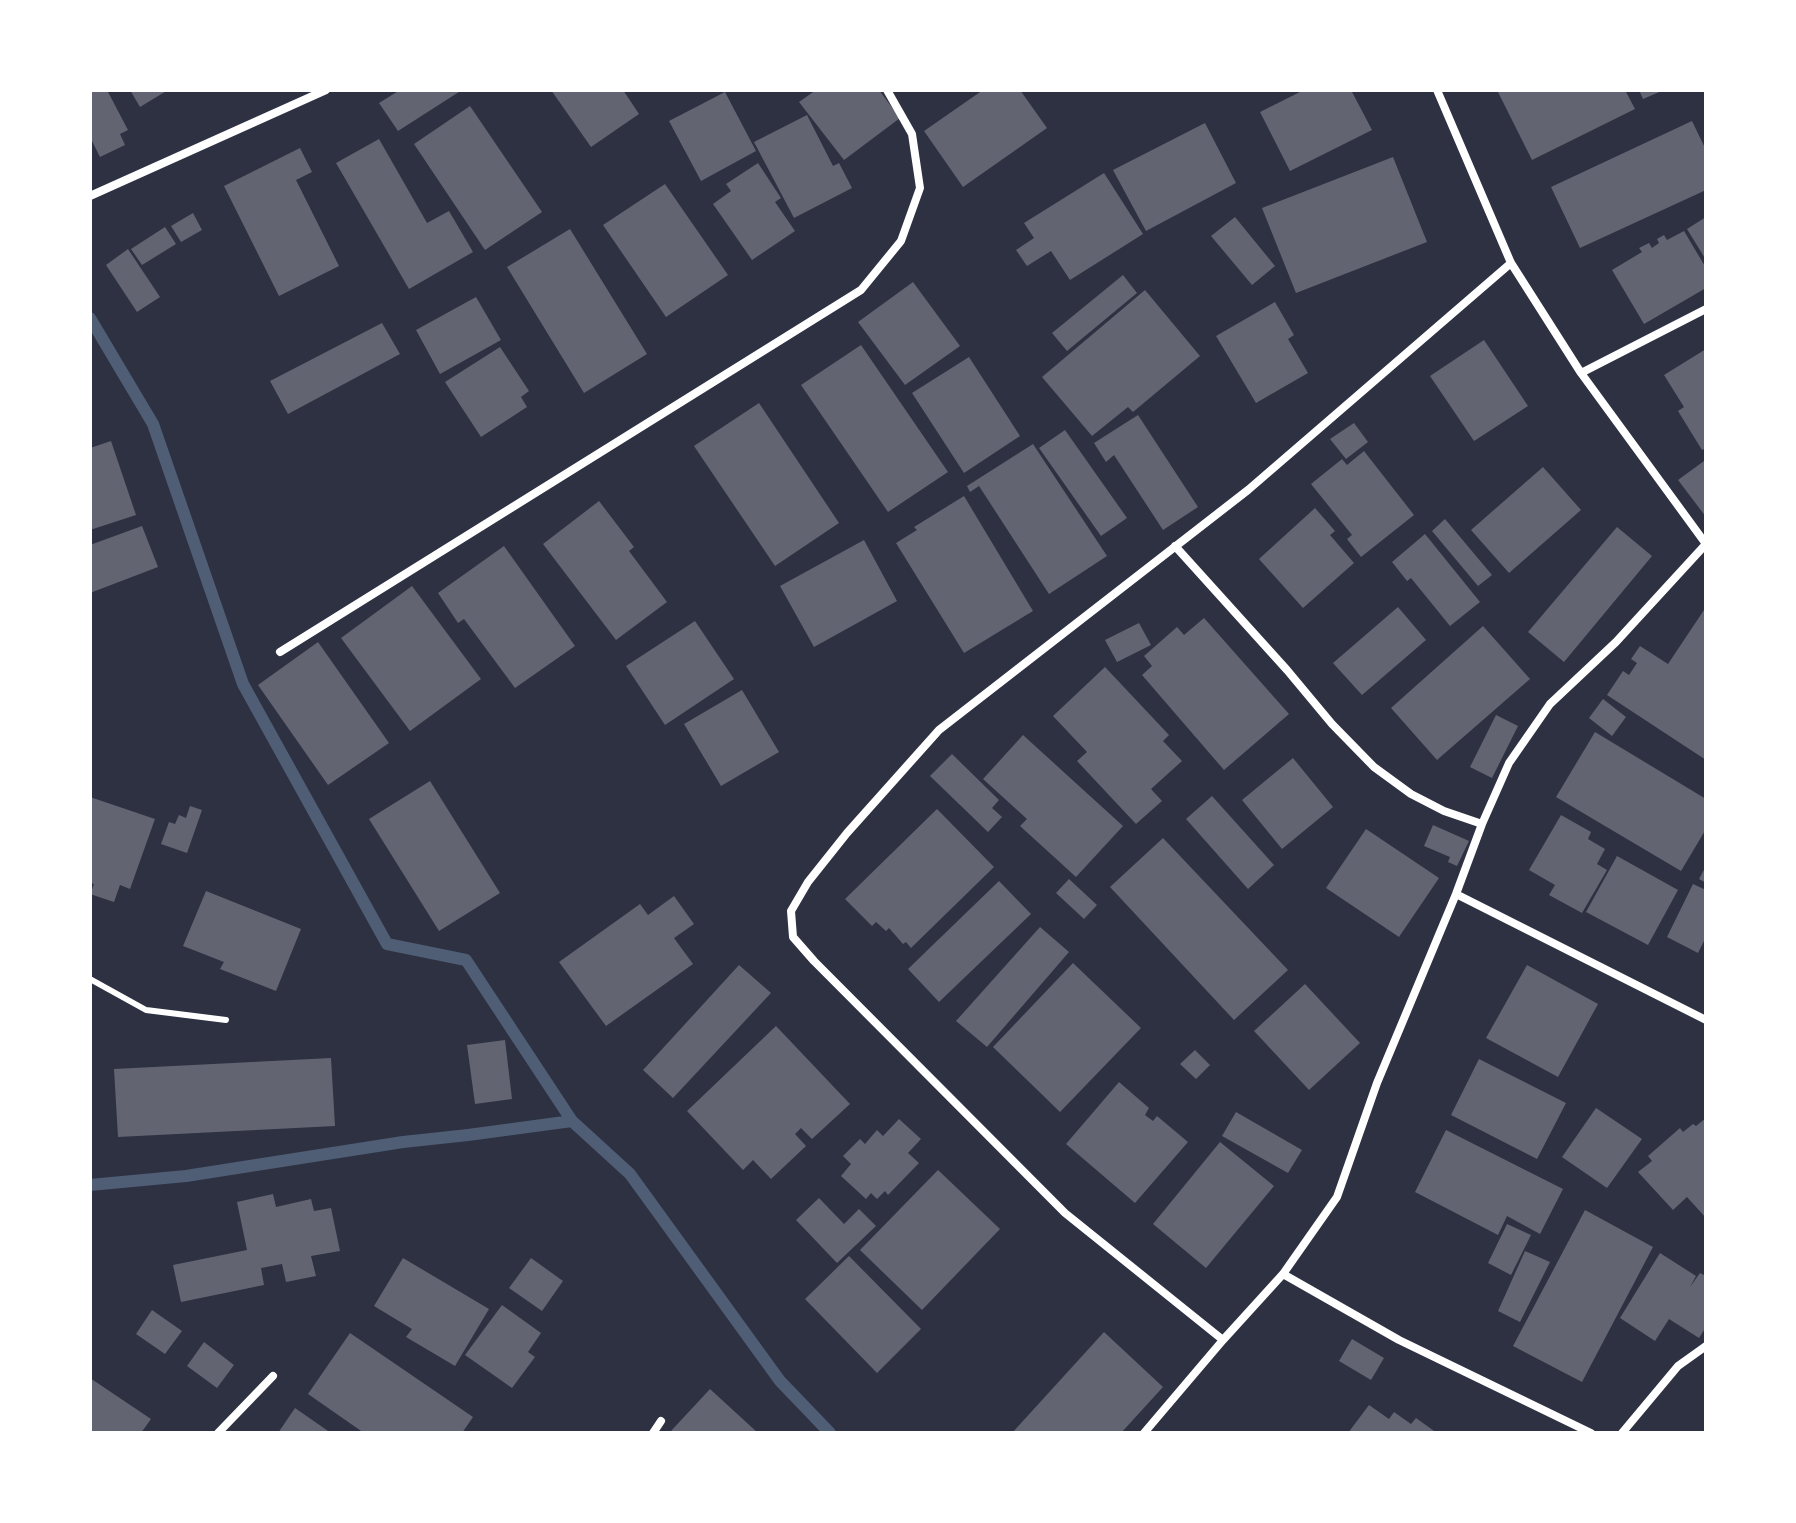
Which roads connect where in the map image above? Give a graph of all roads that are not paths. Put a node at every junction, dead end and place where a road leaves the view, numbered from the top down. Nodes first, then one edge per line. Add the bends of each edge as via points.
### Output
1 (887, 90) edge
2 (1437, 90) edge
3 (324, 91) edge
4 (90, 196) edge
5 (1511, 263) junction
6 (1706, 309) edge
7 (1581, 373) junction
8 (1706, 544) edge
9 (1175, 546) junction
10 (280, 652) dead end
11 (1482, 824) junction
12 (1456, 894) junction
13 (90, 979) edge
14 (226, 1020) dead end
15 (1706, 1020) edge
16 (1283, 1274) junction
17 (1223, 1340) junction
18 (1706, 1346) edge
19 (273, 1376) dead end
20 (661, 1421) dead end
21 (218, 1433) edge
22 (653, 1433) edge
23 (1144, 1433) edge
24 (1591, 1433) edge
25 (1622, 1433) edge

1 - 10 street via 912,134 920,188 901,241 861,290
2 - 5 street
3 - 4 street
5 - 7 street
5 - 9 street via 1248,490
6 - 7 street
7 - 8 street
8 - 11 street via 1550,704 1509,763
9 - 11 street via 1374,767 1411,794
9 - 17 street via 939,730 847,833 791,911 793,937 814,961 1054,1202
11 - 12 street
12 - 15 street
12 - 16 street via 1377,1083 1337,1197
13 - 14 lane via 146,1010
16 - 17 street
16 - 24 street via 1399,1340
17 - 23 street
18 - 25 street via 1678,1366
19 - 21 street
20 - 22 street

